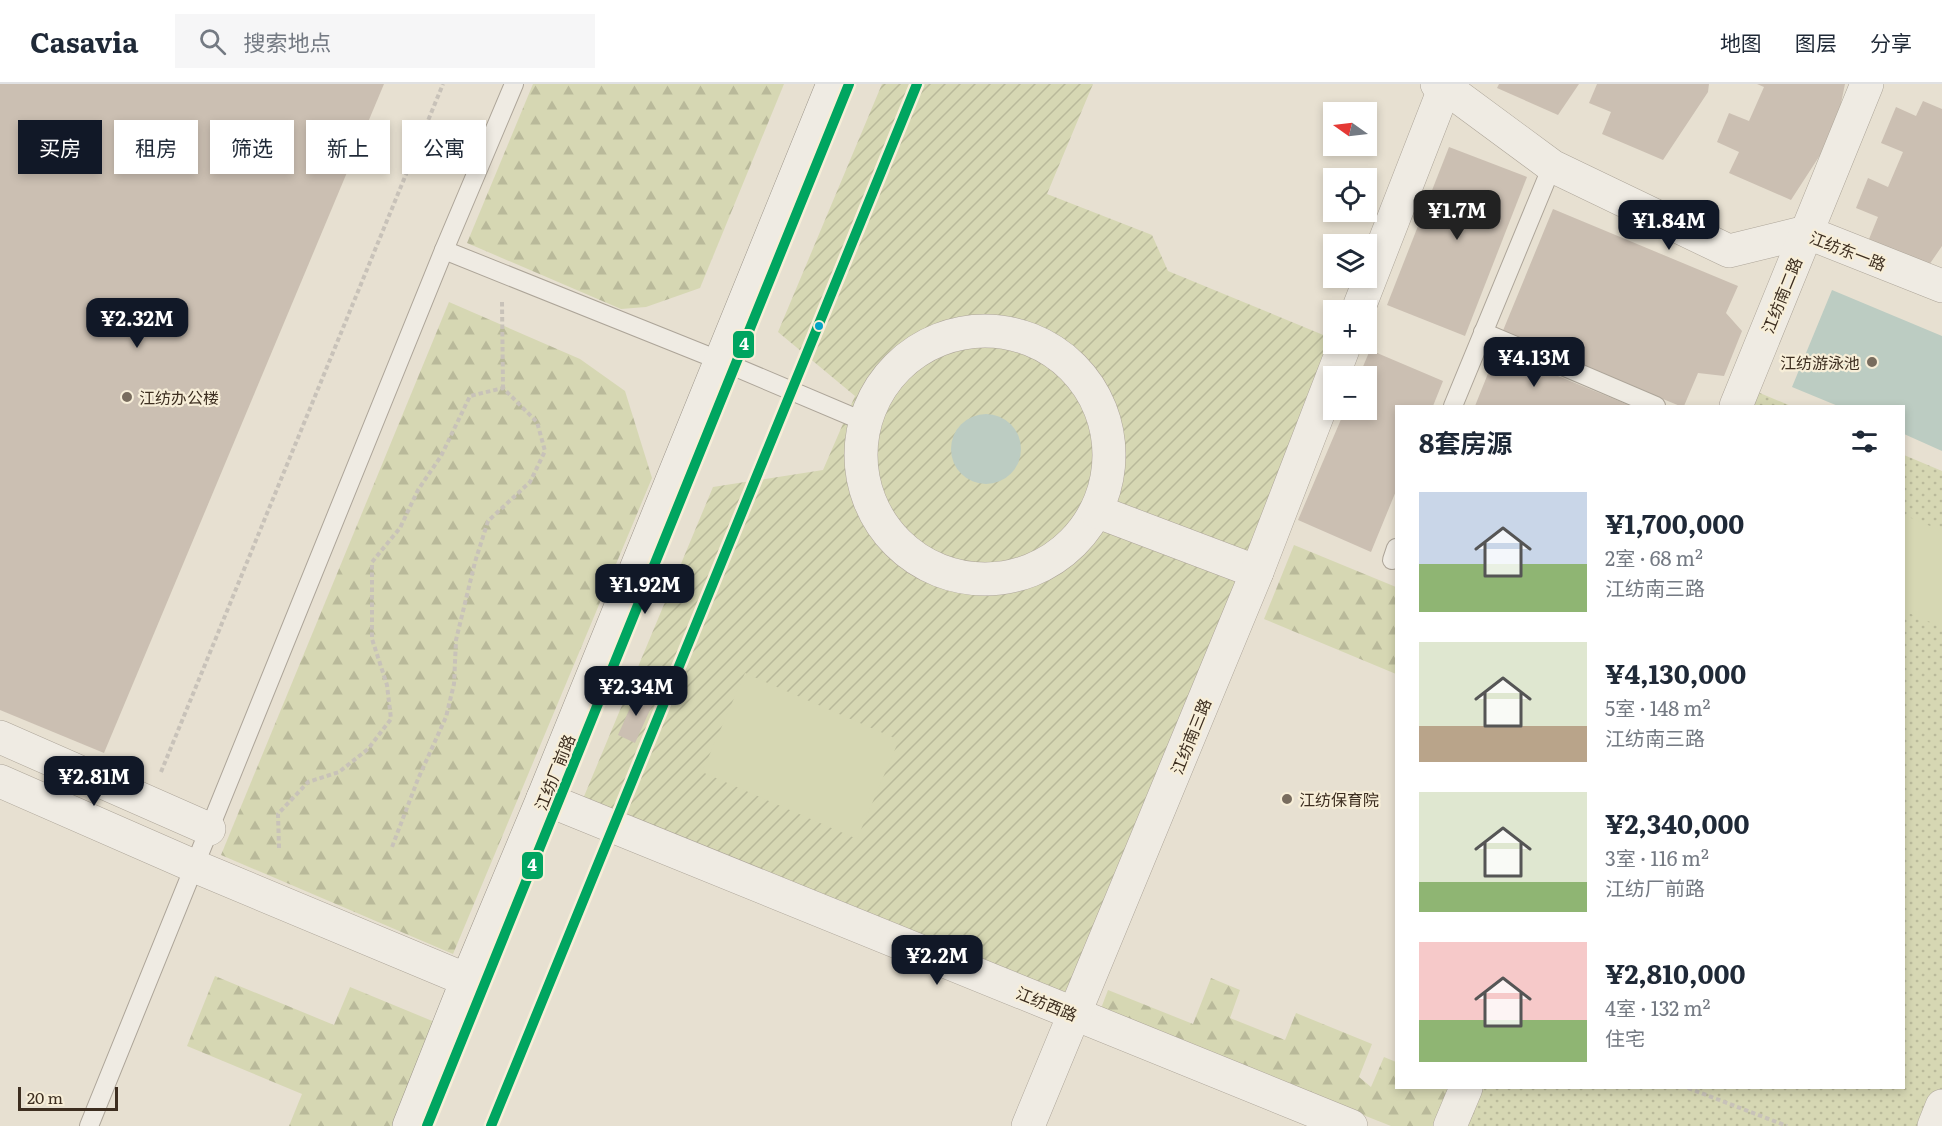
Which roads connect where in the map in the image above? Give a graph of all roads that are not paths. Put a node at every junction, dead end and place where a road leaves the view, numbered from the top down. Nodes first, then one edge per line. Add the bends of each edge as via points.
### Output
1 (514, 84) edge
2 (833, 84) edge
3 (1868, 84) edge
4 (1443, 85) edge
5 (1552, 166) junction
6 (1806, 232) junction
7 (444, 250) junction
8 (1942, 286) edge
9 (1362, 300) edge
10 (1483, 332) junction
11 (1341, 354) edge
12 (721, 362) junction
13 (1453, 405) edge
14 (1654, 405) edge
15 (1736, 405) edge
16 (865, 422) junction
17 (1096, 511) junction
18 (1257, 572) junction
19 (0, 737) edge
20 (0, 781) edge
21 (543, 798) junction
22 (209, 829) junction
23 (194, 866) junction
24 (467, 980) junction
25 (1076, 1014) junction
26 (1466, 1089) edge
27 (1942, 1106) edge
28 (88, 1126) edge
29 (409, 1126) edge
30 (1028, 1126) edge
31 (1351, 1126) edge
32 (1450, 1126) edge
33 (1934, 1126) edge

1 - 7 lane
2 - 12 street, 江纺厂前路
3 - 6 street, 江纺南二路
4 - 5 street, 江纺东一路
4 - 9 street
5 - 6 street, 江纺东一路 via 1729,251
5 - 10 lane
6 - 8 street, 江纺东一路
6 - 15 street, 江纺南二路
7 - 12 lane
7 - 22 lane
10 - 13 lane
10 - 14 lane
11 - 18 street, 江纺南三路
12 - 16 lane
12 - 21 street, 江纺厂前路
16 - 17 street via 861,462 875,511 891,537 922,563 960,578 1000,578 1040,567 1073,543
16 - 17 street via 882,384 911,354 948,335 989,330 1030,338 1065,359 1092,390 1107,429 1109,471
17 - 18 street
18 - 25 street, 江纺南三路
19 - 22 street
20 - 23 street
21 - 24 street, 江纺厂前路
21 - 25 street, 江纺西路
22 - 23 lane
23 - 24 street
23 - 28 lane
24 - 29 street, 江纺厂前路
25 - 30 street, 江纺南三路
25 - 31 street, 江纺西路
26 - 32 street
27 - 33 street

